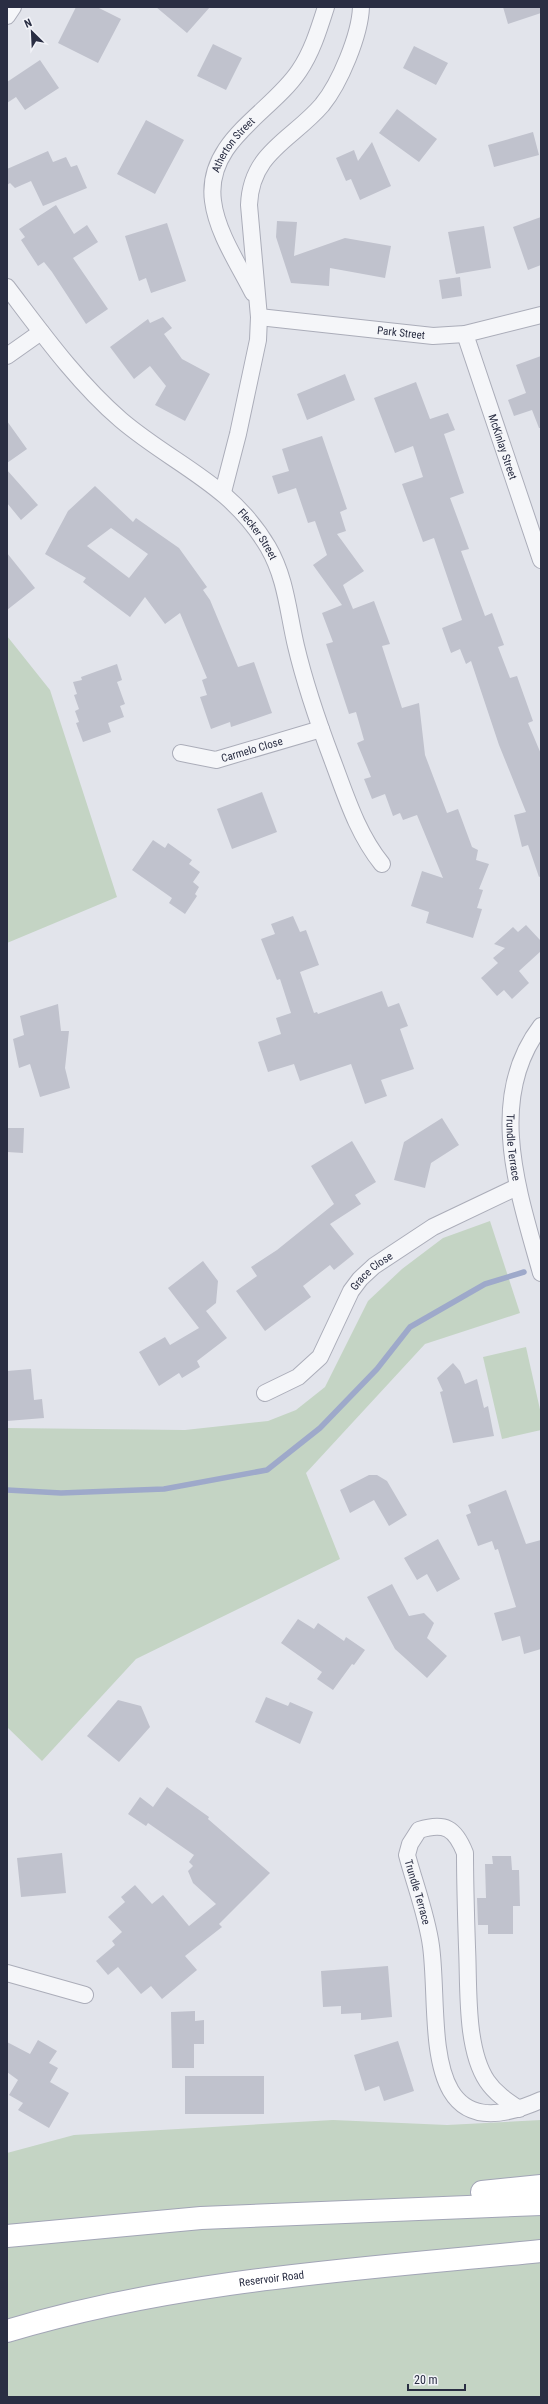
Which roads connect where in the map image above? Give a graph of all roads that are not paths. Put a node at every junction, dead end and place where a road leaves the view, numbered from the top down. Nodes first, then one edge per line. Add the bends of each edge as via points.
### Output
1 (13, 7) edge
2 (326, 7) edge
3 (361, 7) edge
4 (7, 16) edge
5 (7, 287) edge
6 (256, 300) junction
7 (541, 315) edge
8 (259, 317) junction
9 (41, 332) junction
10 (465, 334) junction
11 (7, 356) edge
12 (223, 492) junction
13 (541, 560) edge
14 (321, 728) junction
15 (181, 753) dead end
16 (382, 864) dead end
17 (541, 1026) edge
18 (517, 1187) junction
19 (541, 1273) edge
20 (265, 1393) dead end
21 (7, 1972) edge
22 (85, 1995) dead end
23 (541, 2100) edge
24 (519, 2110) junction
25 (541, 2186) edge
26 (541, 2204) edge
27 (387, 2209) junction
28 (7, 2236) edge
29 (541, 2251) edge
30 (7, 2331) edge

1 - 4 street
2 - 6 street, Atherton Street via 314,44 300,71 282,93 240,131 224,153 215,175 213,201 220,228
3 - 6 street, Atherton Street via 361,19 347,60 330,94 322,105 277,145 253,177 248,205
5 - 9 street, Flecker Street
6 - 8 street, Atherton Street
7 - 10 street, Park Street
8 - 10 street, Park Street via 433,336
8 - 12 street, Atherton Street via 253,365
9 - 11 street
9 - 12 street, Flecker Street via 94,395 119,418 144,439
10 - 13 street, McKinlay Street
12 - 14 street, Flecker Street via 250,519 269,548 288,602 296,645
14 - 15 street, Carmelo Close via 216,760
14 - 16 street, Flecker Street via 356,825
17 - 18 street, Trundle Terrace via 521,1059 513,1090 510,1122 511,1156
18 - 19 street, Trundle Terrace
18 - 20 street, Grace Close via 440,1224 374,1266 350,1291 320,1358 298,1377
21 - 22 street
23 - 24 street, Trundle Terrace
24 - 24 street, Trundle Terrace via 493,2113 472,2111 457,2101 441,2071 431,1945 407,1855 410,1844 419,1830 434,1826 449,1828 460,1839 465,1853 468,1982 477,2060 487,2081
25 - 27 main road via 483,2192
26 - 27 main road
27 - 28 main road via 201,2218
29 - 30 main road, Reservoir Road via 187,2289 90,2308

